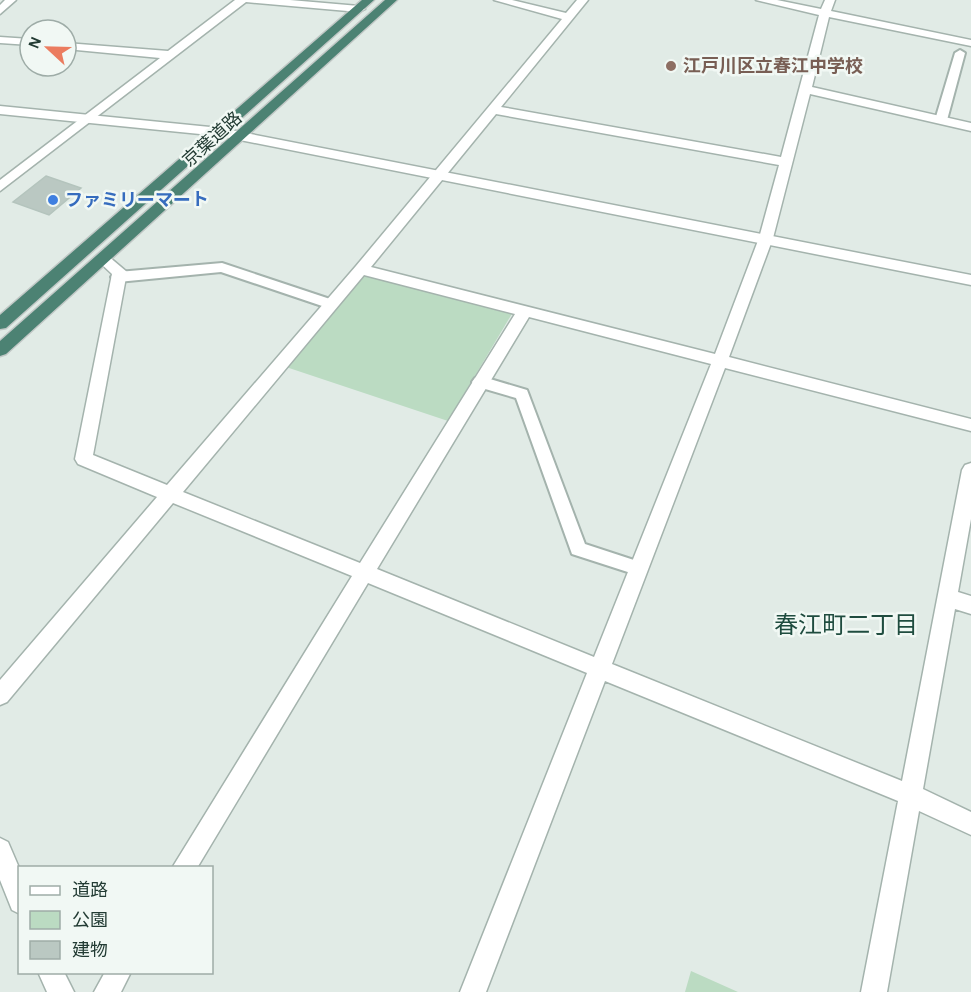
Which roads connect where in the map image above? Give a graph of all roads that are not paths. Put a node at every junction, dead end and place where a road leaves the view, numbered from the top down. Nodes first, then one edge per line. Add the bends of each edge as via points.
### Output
1 (10, 0) edge
2 (242, 0) edge
3 (250, 0) edge
4 (392, 0) edge
5 (499, 0) edge
6 (583, 0) edge
7 (761, 0) edge
8 (364, 4) edge
9 (827, 6) edge
10 (0, 11) edge
11 (568, 17) junction
12 (0, 40) edge
13 (18, 41) edge
14 (971, 43) edge
15 (78, 47) edge
16 (960, 53) dead end
17 (171, 55) junction
18 (806, 89) junction
19 (492, 109) junction
20 (0, 110) edge
21 (89, 118) junction
22 (940, 120) junction
23 (971, 127) edge
24 (220, 132) junction
25 (242, 136) junction
26 (786, 162) junction
27 (438, 174) junction
28 (0, 187) edge
29 (766, 238) junction
30 (103, 259) junction
31 (361, 269) junction
32 (118, 277) junction
33 (971, 280) edge
34 (331, 304) junction
35 (525, 311) junction
36 (0, 324) edge
37 (0, 351) edge
38 (720, 361) junction
39 (480, 382) junction
40 (971, 425) edge
41 (971, 470) edge
42 (169, 494) junction
43 (637, 568) junction
44 (363, 574) junction
45 (948, 598) junction
46 (971, 606) edge
47 (599, 668) junction
48 (0, 695) edge
49 (910, 795) junction
50 (971, 824) edge
51 (0, 850) edge
52 (184, 866) edge
53 (18, 897) edge
54 (51, 974) edge
55 (118, 974) edge
56 (61, 992) edge
57 (107, 992) edge
58 (473, 992) edge
59 (874, 992) edge

1 - 10 street
2 - 17 street
3 - 8 street
4 - 25 highway, 京葉道路
5 - 11 street
6 - 11 street
7 - 9 street
8 - 24 highway, 京葉道路
9 - 14 street
9 - 18 street
11 - 19 street
12 - 13 street
15 - 17 street
16 - 22 lane
17 - 21 street
18 - 22 street
18 - 26 street
19 - 26 street
19 - 27 street
20 - 21 street
21 - 24 street
21 - 28 street
22 - 23 street
24 - 25 street
24 - 36 highway, 京葉道路
25 - 27 street
25 - 30 highway, 京葉道路
26 - 29 street
27 - 29 street
27 - 31 street
29 - 33 street
29 - 38 street
30 - 32 street via 120,272
30 - 37 highway, 京葉道路
31 - 34 street
31 - 35 street
32 - 34 lane via 222,267
32 - 42 street via 84,459
34 - 42 street
35 - 38 street
35 - 39 street
38 - 40 street
38 - 43 street
39 - 43 lane via 522,394 578,549
39 - 44 street
41 - 45 street
42 - 44 street
42 - 48 street
43 - 47 street
44 - 47 street
44 - 52 street
45 - 46 street
45 - 49 street
47 - 49 street
47 - 58 street
49 - 50 street
49 - 59 street
51 - 53 street
54 - 56 street
55 - 57 street

